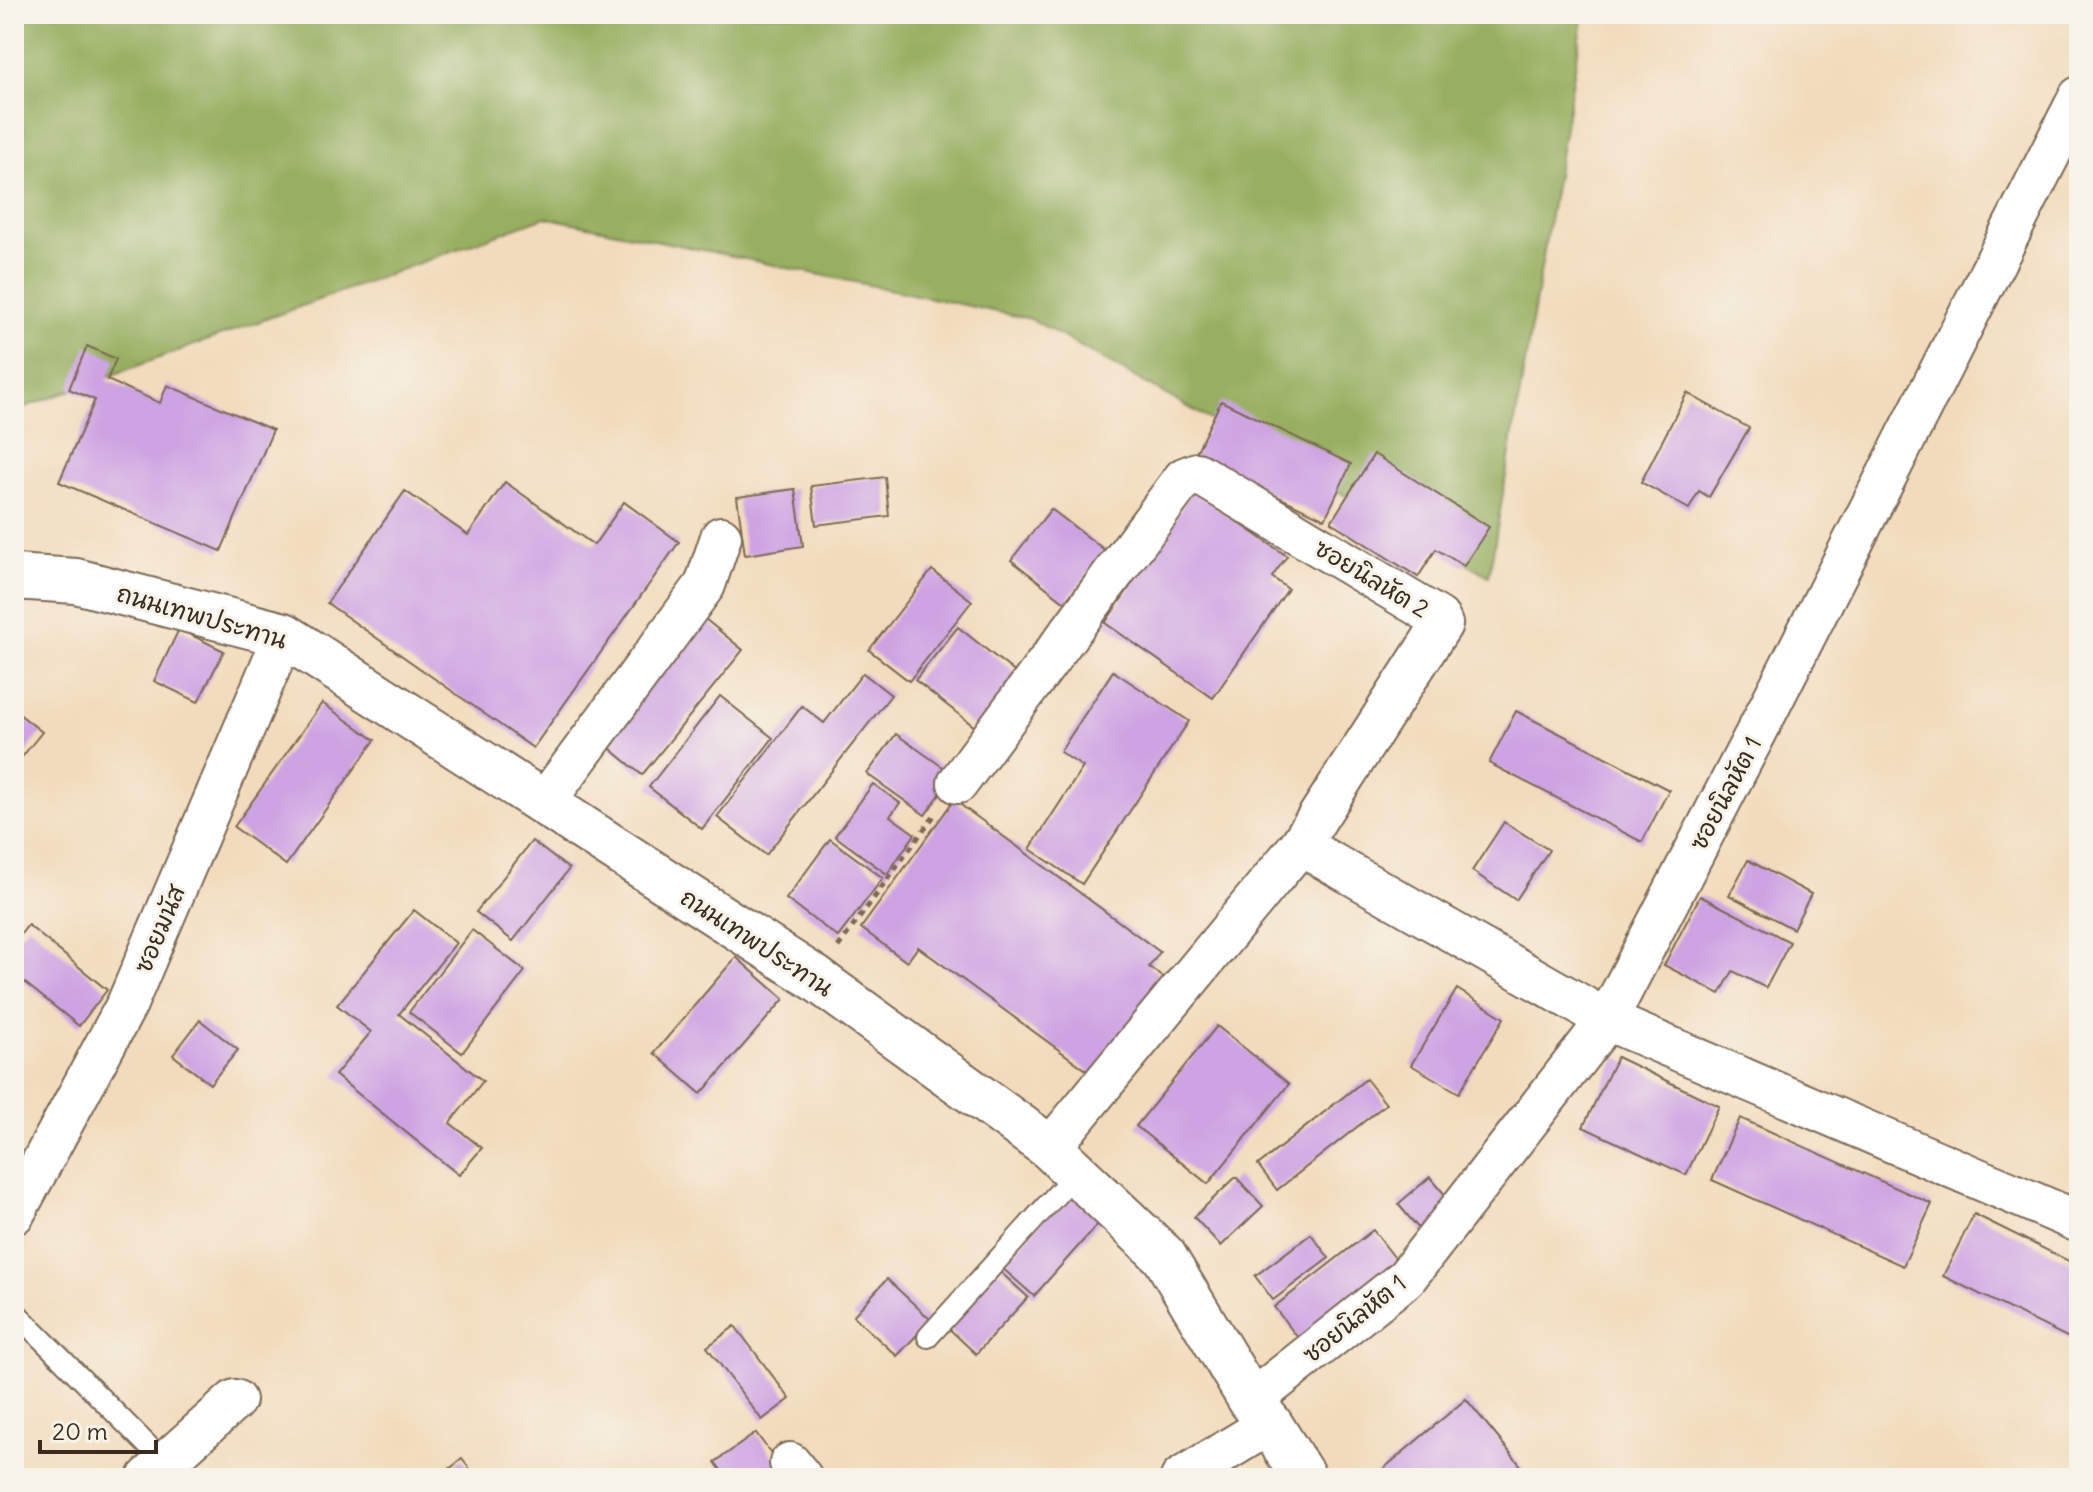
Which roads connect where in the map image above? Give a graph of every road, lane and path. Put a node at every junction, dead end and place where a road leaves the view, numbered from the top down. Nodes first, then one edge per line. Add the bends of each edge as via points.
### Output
1 (2079, 97) edge
2 (721, 537) dead end
3 (14, 545) edge
4 (14, 577) edge
5 (76, 581) junction
6 (284, 635) junction
7 (958, 783) joint
8 (544, 803) junction
9 (1300, 845) junction
10 (815, 978) junction
11 (1607, 1020) junction
12 (1063, 1160) junction
13 (14, 1214) edge
14 (2079, 1222) edge
15 (14, 1311) edge
16 (928, 1337) dead end
17 (235, 1400) dead end
18 (1260, 1413) junction
19 (164, 1473) edge
20 (1181, 1478) edge
21 (1304, 1478) edge

1 - 11 street, ซอยนิลหัต 1
2 - 8 street via 705,585
3 - 5 street, ถนนเทพประทาน via 50,560
4 - 5 street, ถนนเทพประทาน
5 - 6 street, ถนนเทพประทาน
6 - 8 street, ถนนเทพประทาน
6 - 13 street, ซอยมนัส via 127,1004
7 - 9 street, ซอยนิลหัต 2 via 1184,478 1197,473 1442,624
7 - 10 path
8 - 10 street, ถนนเทพประทาน
9 - 11 street
9 - 12 street, ซอยนิลหัต 2
10 - 12 street, ถนนเทพประทาน
11 - 14 street
11 - 18 street, ซอยนิลหัต 1 via 1406,1278
12 - 16 lane
12 - 18 street, ถนนเทพประทาน via 1164,1256
15 - 19 lane
17 - 19 street
18 - 20 street, ซอยนิลหัต 1
18 - 21 street, ถนนเทพประทาน

